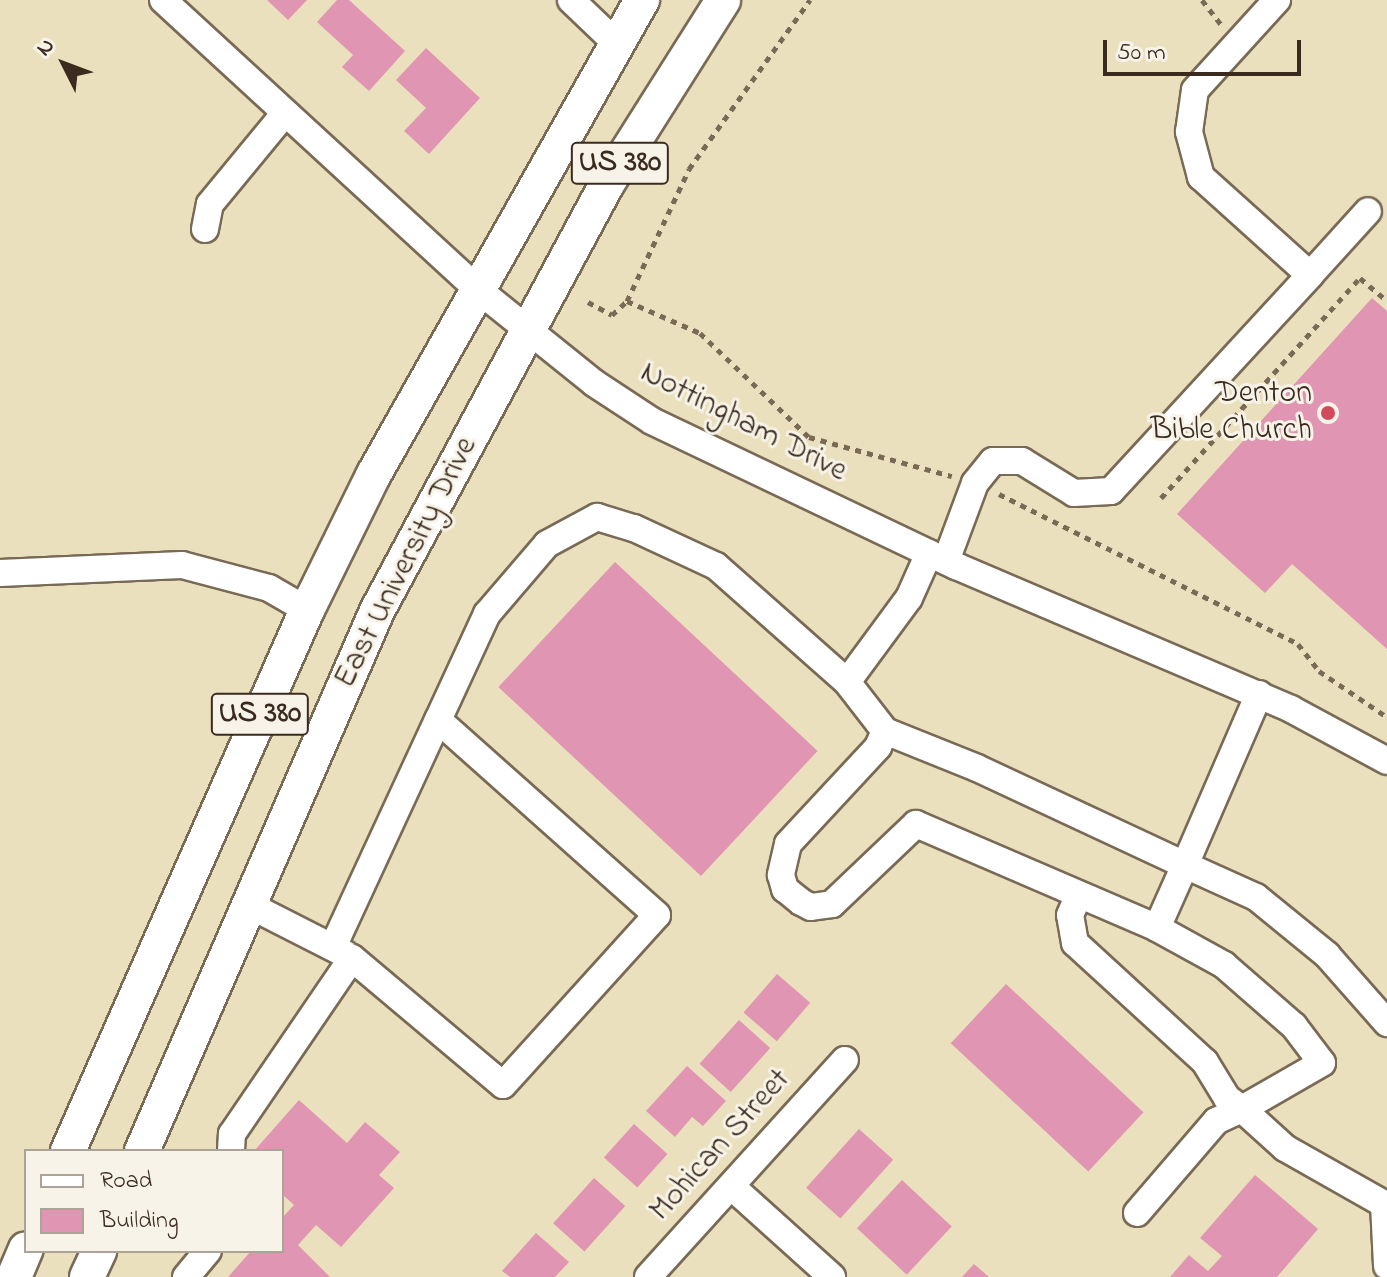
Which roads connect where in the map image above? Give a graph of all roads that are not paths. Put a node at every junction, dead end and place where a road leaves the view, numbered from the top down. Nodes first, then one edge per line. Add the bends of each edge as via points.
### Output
1 (163, 0) edge
2 (571, 0) edge
3 (642, 0) edge
4 (723, 0) edge
5 (1277, 0) edge
6 (616, 43) junction
7 (285, 113) junction
8 (1368, 211) dead end
9 (205, 229) dead end
10 (1310, 275) junction
11 (476, 288) junction
12 (526, 330) junction
13 (938, 557) junction
14 (0, 573) edge
15 (307, 610) junction
16 (847, 682) junction
17 (1259, 694) junction
18 (438, 720) junction
19 (885, 731) junction
20 (1387, 761) edge
21 (1185, 865) junction
22 (1079, 895) junction
23 (249, 905) junction
24 (1157, 928) junction
25 (342, 952) junction
26 (1387, 1023) edge
27 (845, 1060) dead end
28 (1242, 1109) junction
29 (69, 1149) edge
30 (143, 1149) edge
31 (231, 1149) edge
32 (731, 1186) junction
33 (1385, 1204) edge
34 (1137, 1213) dead end
35 (24, 1253) edge
36 (98, 1253) edge
37 (206, 1253) edge
38 (1387, 1266) edge
39 (14, 1277) edge
40 (87, 1277) edge
41 (186, 1277) edge
42 (648, 1277) edge
43 (832, 1277) edge

1 - 7 street, Nottingham Drive
2 - 6 street
3 - 6 main road, East University Drive / US 380
4 - 12 main road, East University Drive / US 380 via 605,187
5 - 10 street via 1195,90 1189,132 1201,177
6 - 11 main road, East University Drive / US 380
7 - 9 street via 210,204
7 - 11 street, Nottingham Drive
8 - 10 street
10 - 13 street via 1111,491 1074,493 1022,461 993,461 975,483
11 - 12 street, Nottingham Drive
11 - 15 main road, East University Drive / US 380
12 - 13 street, Nottingham Drive via 652,421
12 - 23 main road, East University Drive / US 380 via 377,611
13 - 16 street
13 - 17 street, Nottingham Drive
14 - 15 street via 182,565 269,588
15 - 29 main road, East University Drive / US 380
16 - 18 street via 716,566 597,517 547,544 487,614
16 - 19 street
17 - 20 street, Nottingham Drive
17 - 21 street
18 - 25 street
18 - 25 street via 657,915 503,1085
19 - 21 street
19 - 22 street via 878,747 788,844 781,875 785,889 811,907 832,904 916,824
21 - 24 street
21 - 26 street via 1256,897 1327,955
22 - 24 street
22 - 28 street via 1070,915 1075,943 1205,1062 1227,1098
23 - 25 street
23 - 30 main road, East University Drive / US 380
24 - 28 street via 1224,965 1294,1026 1322,1063
25 - 31 street via 232,1134
27 - 32 street, Mohican Street
28 - 33 street via 1285,1148
28 - 34 street via 1216,1121
32 - 42 street, Mohican Street
32 - 43 street
33 - 38 street
35 - 39 main road
36 - 40 main road
37 - 41 street

